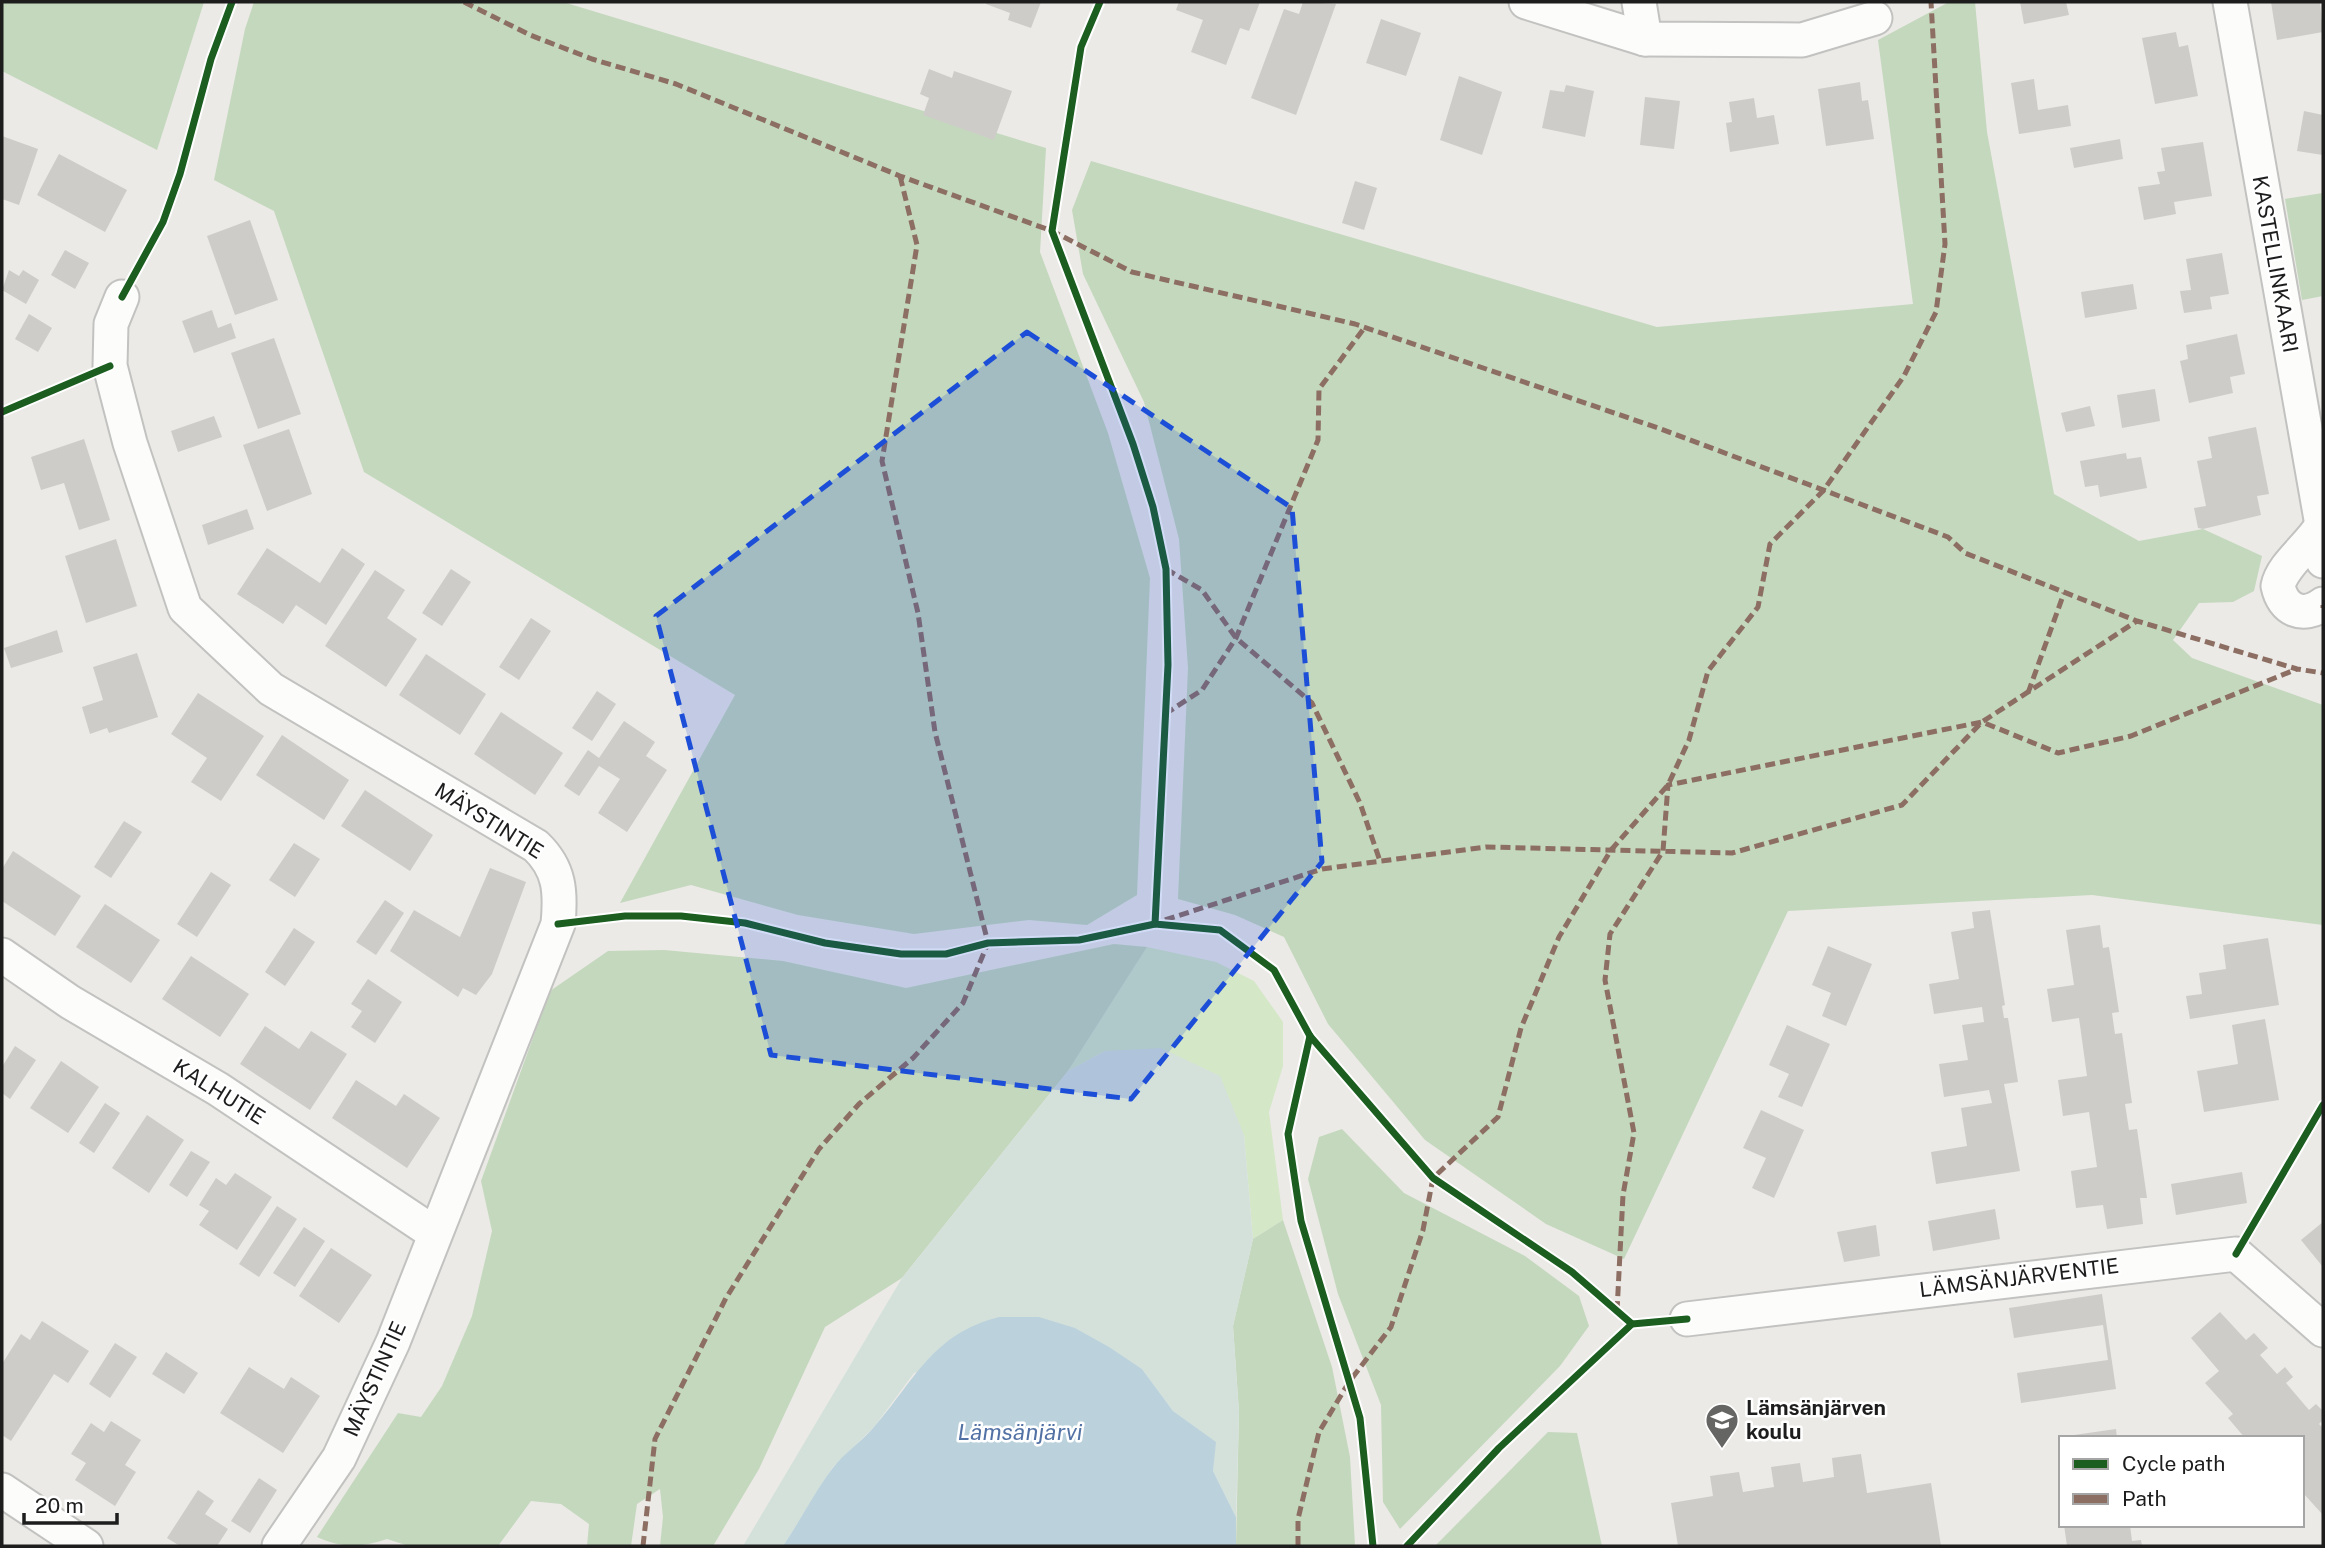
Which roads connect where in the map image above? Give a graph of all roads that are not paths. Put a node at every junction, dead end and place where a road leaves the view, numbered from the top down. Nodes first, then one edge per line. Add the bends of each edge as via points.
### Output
1 (1526, 2) edge
2 (1639, 2) edge
3 (2230, 2) edge
4 (1875, 18) dead end
5 (1645, 39) junction
6 (122, 297) dead end
7 (2322, 525) edge
8 (2323, 561) edge
9 (2323, 604) edge
10 (2, 955) edge
11 (434, 1233) junction
12 (1687, 1319) dead end
13 (2323, 1330) edge
14 (2, 1490) edge
15 (86, 1546) edge
16 (279, 1546) edge

1 - 5 street
2 - 5 street
3 - 7 street, KASTELLINKAARI
4 - 5 street via 1802,40
6 - 11 street, MÄYSTINTIE via 111,324 110,366 130,443 185,608 271,689 536,846 556,871 558,924
7 - 8 street, KASTELLINKAARI
7 - 9 street via 2280,576 2278,586 2285,604 2294,610 2314,611
10 - 11 street, KALHUTIE via 70,1002 218,1089
11 - 16 street, MÄYSTINTIE via 393,1342 339,1458
12 - 13 street, LÄMSÄNJÄRVENTIE via 2236,1254
14 - 15 street

